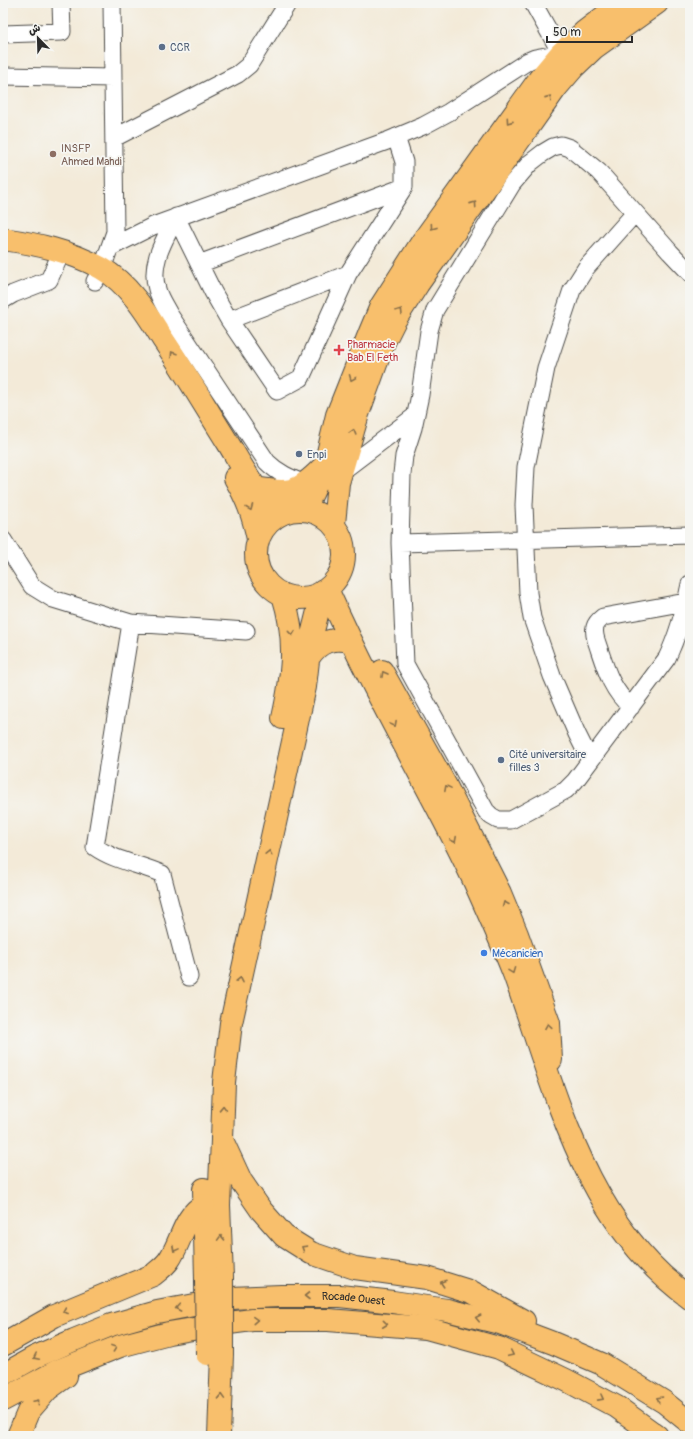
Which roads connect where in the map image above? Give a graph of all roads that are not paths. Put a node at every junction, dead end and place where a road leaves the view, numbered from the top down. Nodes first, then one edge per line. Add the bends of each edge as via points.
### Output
1 (61, 3) edge
2 (112, 3) edge
3 (533, 3) edge
4 (622, 3) edge
5 (657, 3) edge
6 (285, 4) edge
7 (3, 34) edge
8 (561, 53) junction
9 (3, 76) edge
10 (113, 78) junction
11 (396, 137) junction
12 (114, 138) junction
13 (404, 187) junction
14 (635, 213) junction
15 (176, 217) junction
16 (3, 239) edge
17 (111, 247) junction
18 (3, 249) edge
19 (58, 262) junction
20 (199, 264) junction
21 (690, 273) edge
22 (348, 274) junction
23 (98, 275) junction
24 (3, 300) edge
25 (229, 320) junction
26 (415, 416) junction
27 (333, 469) junction
28 (305, 484) junction
29 (256, 488) junction
30 (305, 509) junction
31 (278, 515) junction
32 (334, 524) junction
33 (690, 535) edge
34 (258, 538) junction
35 (526, 539) junction
36 (3, 540) edge
37 (400, 543) junction
38 (690, 584) edge
39 (329, 586) junction
40 (284, 595) junction
41 (686, 602) junction
42 (131, 623) junction
43 (246, 631) dead end
44 (350, 641) junction
45 (309, 657) junction
46 (631, 707) junction
47 (590, 760) junction
48 (189, 977) dead end
49 (549, 1079) junction
50 (222, 1140) junction
51 (212, 1205) junction
52 (690, 1298) edge
53 (3, 1345) edge
54 (215, 1354) junction
55 (90, 1357) junction
56 (602, 1364) junction
57 (3, 1376) edge
58 (3, 1400) edge
59 (690, 1423) edge
60 (18, 1436) edge
61 (206, 1436) edge
62 (219, 1436) edge
63 (657, 1436) edge

1 - 7 street via 62,32
2 - 10 street
3 - 8 street
4 - 8 main road
27 -> 5 main road via 358,414 384,342 418,284 556,88 594,48
6 - 12 street via 250,65 238,74
8 - 11 street via 528,61 449,112
8 -> 27 main road via 540,78 422,242 381,306 337,415
9 - 10 street
10 - 12 street
11 - 13 street via 404,162
11 - 15 street
12 - 17 street via 115,232
13 - 20 street
13 - 22 street
14 - 21 street
14 - 26 street via 599,172 570,148 561,145 553,147 530,163 512,184 435,310 429,331
14 - 35 street via 586,268 572,290 560,321 546,368 526,467
15 - 17 street
15 - 20 street
15 - 28 street via 158,253 155,267 155,280 160,297 267,462 278,472
16 - 23 main road via 35,244 73,255
17 - 23 street
18 - 19 main road via 16,250
19 - 23 main road
19 - 24 street via 49,280
20 - 25 street
22 - 25 street
22 - 25 street via 301,378 277,391
29 -> 23 main road via 141,305 120,283
23 -> 34 main road via 123,305 194,411 244,494 254,518
26 - 27 street
26 - 37 street via 404,456
27 - 28 main road
27 - 30 main road
27 - 32 main road via 338,483
28 - 29 main road via 290,491 279,492
29 - 31 main road
30 - 31 main road via 291,510
30 - 32 main road via 321,514
31 - 34 main road via 266,525
32 - 39 main road via 345,551 344,560
33 - 35 street
34 - 40 main road via 258,567 268,584
35 - 37 street
35 - 47 street via 528,593 532,618 552,676
36 - 42 street via 32,586 52,599
37 - 47 street via 405,664 486,811 498,820 510,820 566,790
38 - 41 street
39 - 40 main road via 316,595 304,598
39 - 44 main road
39 - 45 main road via 312,631
49 -> 39 main road via 549,1024 506,906 445,784 352,617 344,597
40 -> 51 main road via 291,624 292,670 215,1032 209,1081
41 - 46 street via 667,658
41 - 46 street via 603,617 594,627 596,640 614,688 622,700
42 - 43 street
42 - 48 street via 95,847 106,855 162,874
44 - 45 main road via 326,641
44 -> 49 main road via 476,886 514,973
50 -> 45 main road via 224,1082 231,1023 305,688
46 - 47 street
49 - 52 main road via 574,1146 612,1217 655,1269
50 - 51 main road
56 -> 50 main road via 472,1292 427,1278 355,1268 311,1253 284,1236 261,1210 241,1181
51 -> 53 main road via 197,1210 191,1217 169,1260 153,1275 54,1316
51 - 54 main road, bridge
54 - 61 main road
62 -> 54 main road
55 - 58 main road, Rocade Ouest via 57,1371
60 -> 55 main road via 28,1412 48,1389
55 -> 63 main road, Rocade Ouest via 169,1333 252,1320 328,1320 426,1328 499,1348 616,1407
56 -> 57 main road, Rocade Ouest via 500,1323 448,1310 340,1296 281,1296 230,1298 157,1312 117,1323 35,1357
59 -> 56 main road, Rocade Ouest via 664,1402

